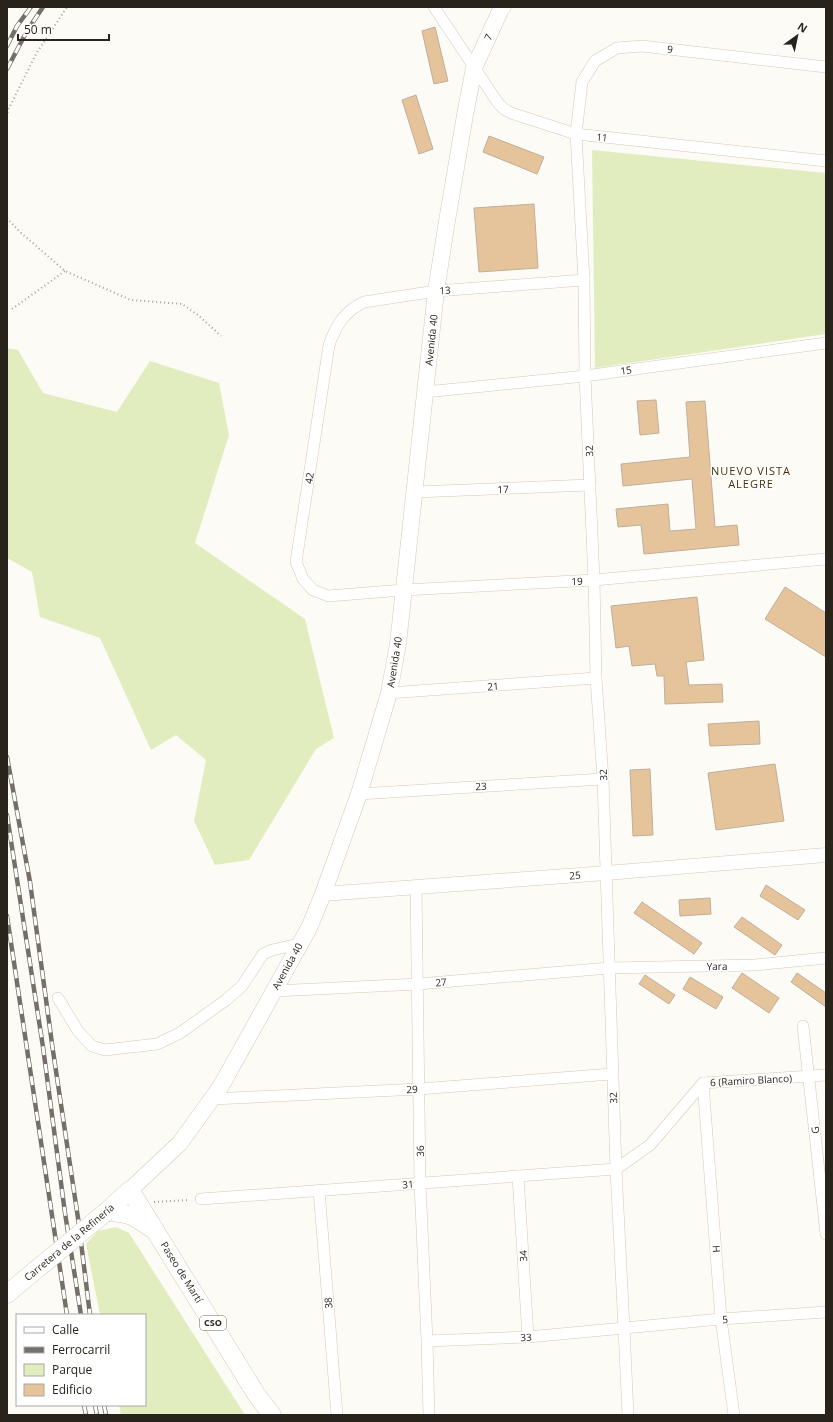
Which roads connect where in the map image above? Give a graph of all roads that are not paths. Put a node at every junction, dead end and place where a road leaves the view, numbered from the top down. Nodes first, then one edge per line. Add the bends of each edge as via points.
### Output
1 (434, 7) edge
2 (503, 7) edge
3 (826, 67) edge
4 (474, 68) junction
5 (576, 134) junction
6 (826, 161) edge
7 (584, 280) junction
8 (436, 291) junction
9 (826, 343) edge
10 (329, 344) joint
11 (585, 376) junction
12 (425, 392) junction
13 (590, 485) junction
14 (415, 492) junction
15 (826, 559) edge
16 (594, 580) junction
17 (403, 590) junction
18 (328, 596) joint
19 (596, 678) junction
20 (389, 693) junction
21 (603, 779) junction
22 (359, 794) junction
23 (826, 855) edge
24 (606, 873) junction
25 (416, 886) junction
26 (323, 894) junction
27 (300, 944) junction
28 (826, 958) edge
29 (608, 968) junction
30 (418, 984) junction
31 (274, 991) junction
32 (58, 998) dead end
33 (804, 1026) dead end
34 (612, 1074) junction
35 (826, 1075) edge
36 (809, 1076) junction
37 (703, 1083) junction
38 (419, 1089) junction
39 (212, 1100) junction
40 (616, 1169) junction
41 (518, 1176) junction
42 (420, 1183) junction
43 (319, 1190) junction
44 (135, 1197) junction
45 (201, 1199) road end
46 (106, 1212) junction
47 (155, 1230) junction
48 (826, 1234) edge
49 (7, 1294) edge
50 (826, 1312) edge
51 (722, 1319) junction
52 (624, 1328) junction
53 (528, 1337) junction
54 (428, 1341) junction
55 (272, 1415) edge
56 (337, 1415) edge
57 (429, 1415) edge
58 (628, 1415) edge
59 (734, 1415) edge

1 - 4 street, 11
2 - 4 main road, 7
3 - 5 street, 9 via 642,46 617,48 595,61 582,82
4 - 5 street, 11 via 504,109
4 - 8 main road, Avenida 40
5 - 6 street, 11
5 - 7 street, 32
7 - 8 street, 13
7 - 11 street, 32
8 - 10 street, 13 via 364,302 355,306 335,328
8 - 12 main road, Avenida 40
9 - 11 street, 15
10 - 18 street, 42 via 296,562 302,579 313,590
11 - 12 street, 15
11 - 13 street, 32
12 - 14 main road, Avenida 40
13 - 14 street, 17
13 - 16 street, 32
14 - 17 main road, Avenida 40
15 - 16 street, 19
16 - 17 street, 19
16 - 19 street, 32
17 - 18 street, 19
17 - 20 main road, Avenida 40 via 398,644
19 - 20 street, 21
19 - 21 street, 32
20 - 22 main road, Avenida 40
21 - 22 street, 23
21 - 24 street, 32
22 - 26 main road, Avenida 40
23 - 24 street, 25
24 - 25 street, 25
24 - 29 street, 32
25 - 26 street, 25
25 - 30 street, 36
26 - 27 main road, Avenida 40
27 - 31 main road, Avenida 40
27 - 32 street via 263,954 242,986 226,1000 180,1033 157,1044 105,1050 92,1046 78,1031
28 - 29 street, Yara via 755,965
29 - 30 street, 27
29 - 34 street, 32
30 - 31 street, 27
30 - 38 street, 36
31 - 39 main road, Avenida 40
33 - 36 street, G
34 - 38 street, 29
34 - 40 street, 32
35 - 36 street, 6 (Ramiro Blanco)
36 - 37 street, 6 (Ramiro Blanco)
36 - 48 street, G
37 - 40 street, 6 (Ramiro Blanco) via 650,1145
37 - 51 street, H
38 - 39 street, 29
38 - 42 street, 36
39 - 44 main road, Avenida 40
40 - 41 street, 31
40 - 52 street, 32
41 - 42 street, 31
41 - 53 street, 34
42 - 43 street, 31
42 - 54 street, 36
43 - 45 street, 31
43 - 56 street, 38
44 - 46 main road, Carretera de la Refinería
44 - 47 main road, Paseo de Martí / CSO
46 - 47 main road, CSO via 122,1212 134,1216
46 - 49 main road, Carretera de la Refinería, bridge
47 - 55 main road, Paseo de Martí / CSO via 256,1394
50 - 51 street, 5
51 - 52 street, 5
51 - 59 street, H
52 - 53 street, 33
52 - 58 street, 32
53 - 54 street, 33
54 - 57 street, 36

